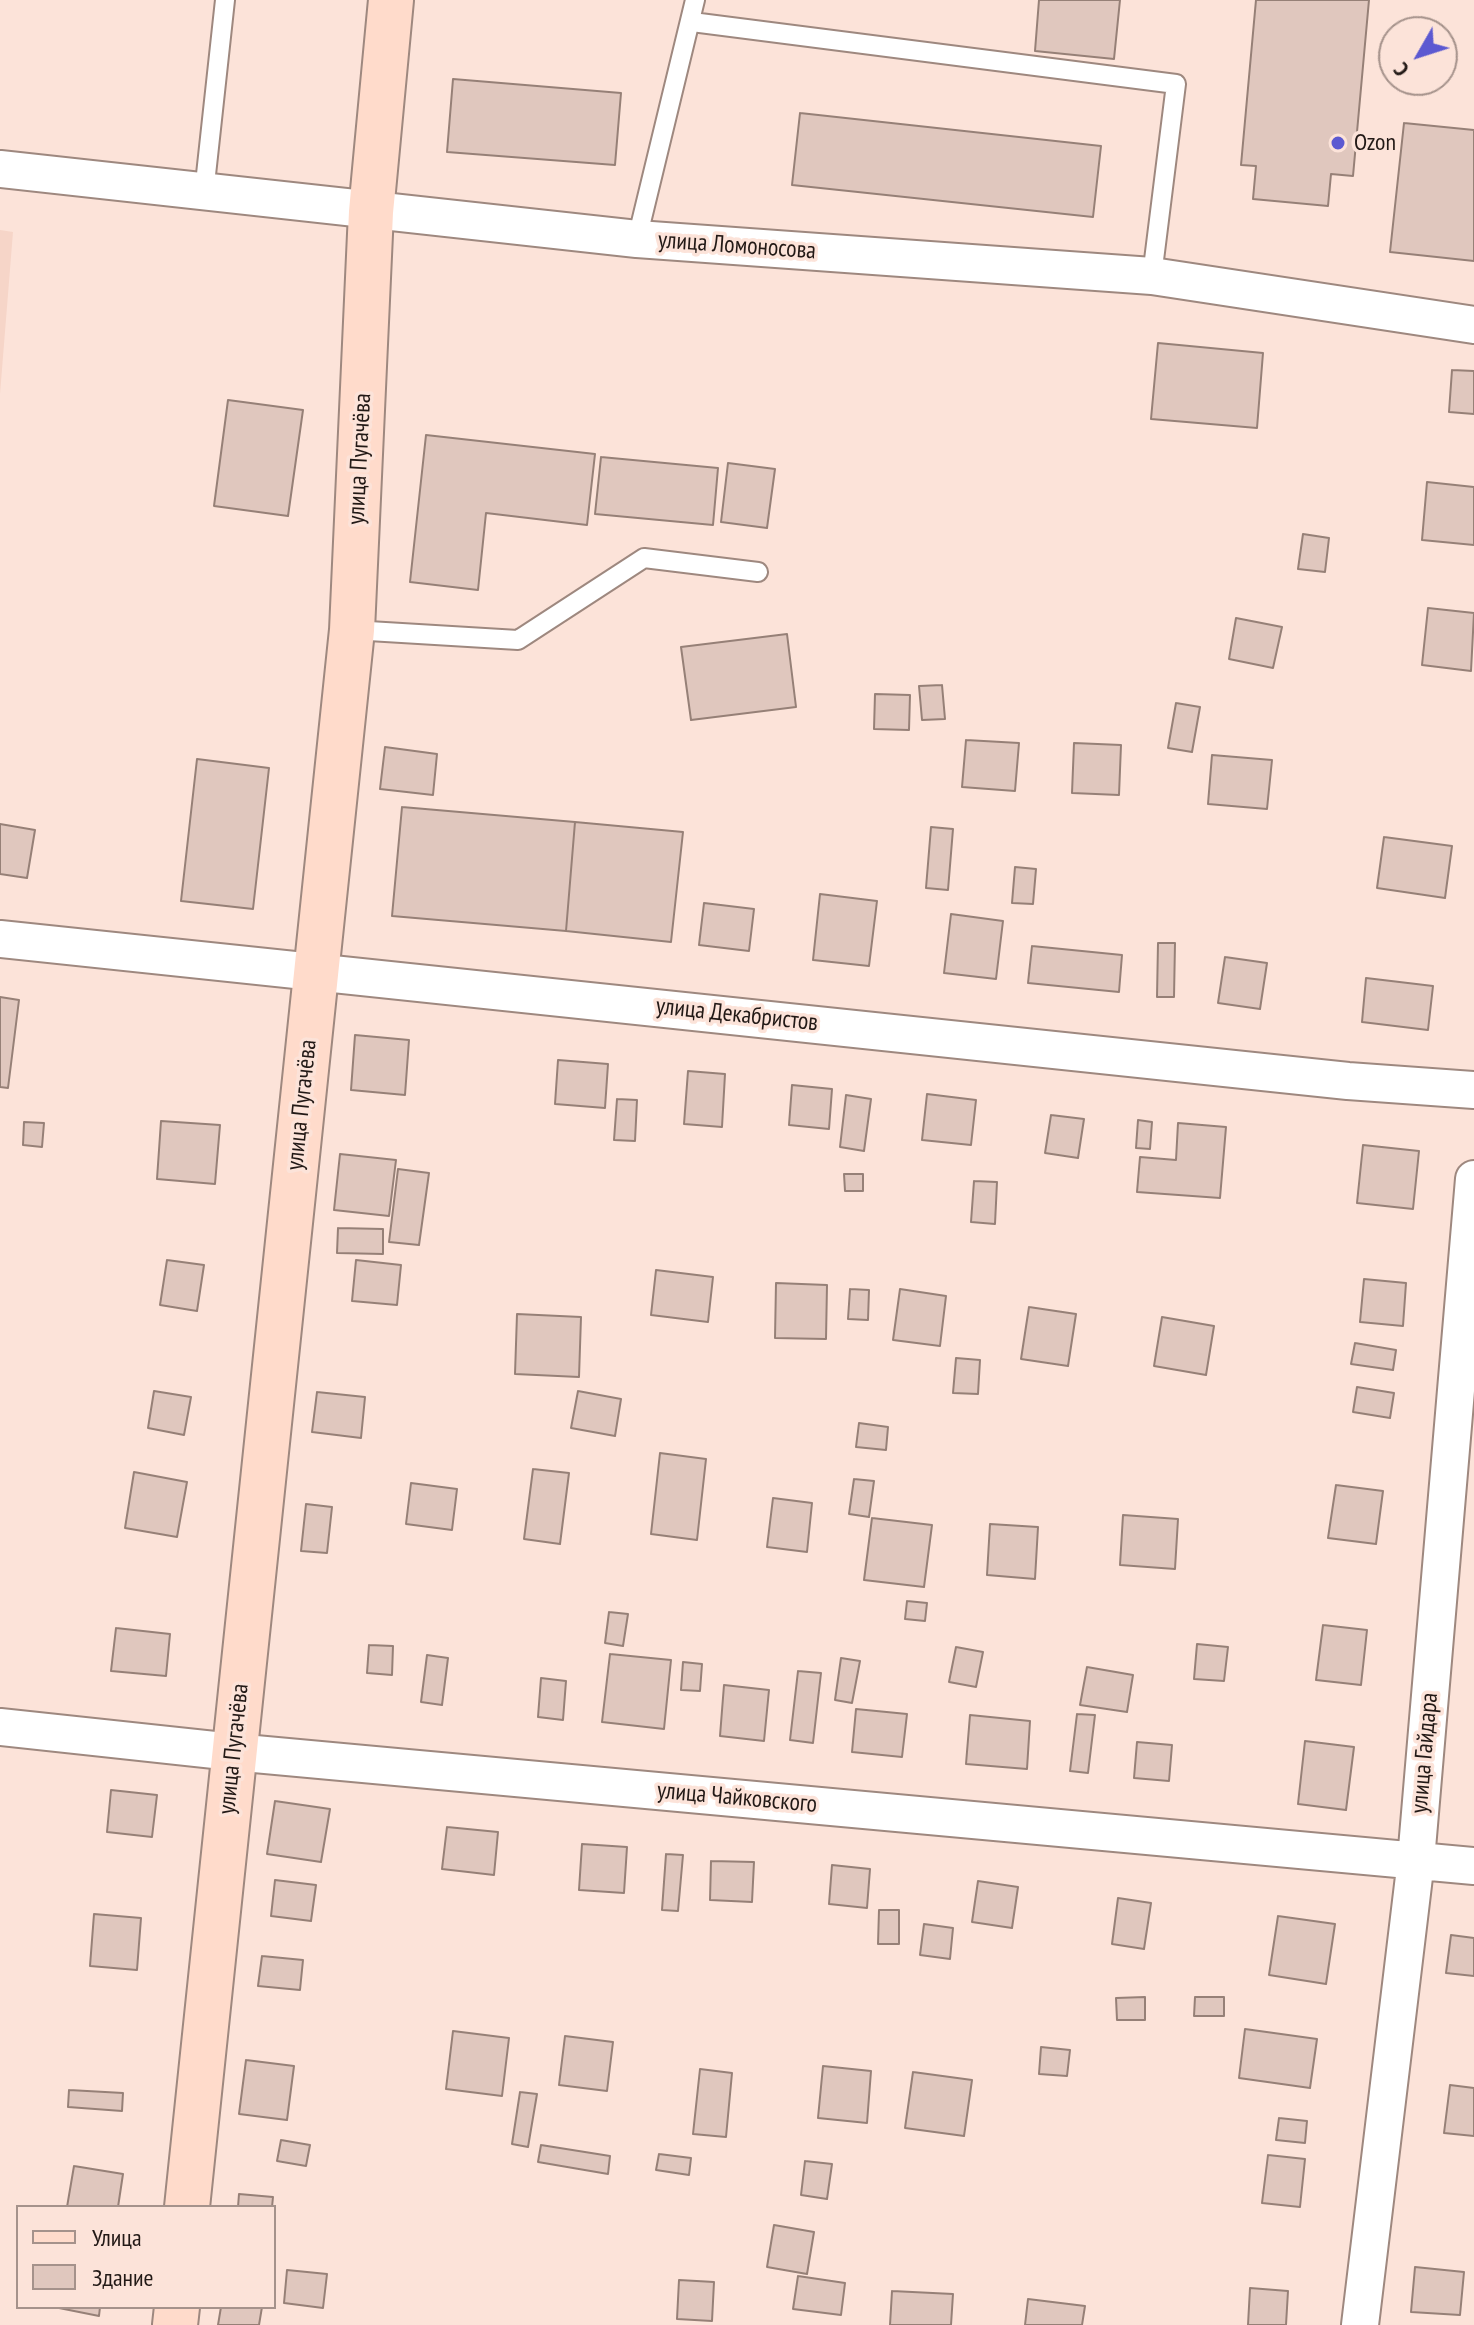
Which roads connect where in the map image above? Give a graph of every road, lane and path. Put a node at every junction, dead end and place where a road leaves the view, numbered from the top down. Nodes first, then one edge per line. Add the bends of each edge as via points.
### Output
1 (225, 0) edge
2 (391, 0) edge
3 (695, 0) edge
4 (692, 22) junction
5 (0, 169) edge
6 (204, 193) junction
7 (371, 212) junction
8 (637, 239) junction
9 (1152, 276) junction
10 (1474, 325) edge
11 (758, 572) dead end
12 (352, 630) junction
13 (0, 939) edge
14 (316, 970) junction
15 (1474, 1090) edge
16 (1474, 1179) edge
17 (1465, 1383) edge
18 (0, 1727) edge
19 (233, 1752) junction
20 (1416, 1860) junction
21 (1474, 1866) edge
22 (187, 2205) edge
23 (1360, 2325) edge

1 - 6 lane
2 - 7 street, улица Пугачёва
3 - 4 lane
4 - 8 lane
4 - 9 lane via 1176,84
5 - 6 street, улица Ломоносова
6 - 7 street, улица Ломоносова
7 - 8 street, улица Ломоносова
7 - 12 street, улица Пугачёва
8 - 9 street, улица Ломоносова
9 - 10 street, улица Ломоносова
11 - 12 lane via 644,558 518,640
12 - 14 street, улица Пугачёва
13 - 14 street, улица Декабристов
14 - 15 street, улица Декабристов via 1348,1081
14 - 19 street, улица Пугачёва
16 - 17 street, улица Гайдара
17 - 20 street, улица Гайдара
18 - 19 street, улица Чайковского
19 - 20 street, улица Чайковского
19 - 22 street, улица Пугачёва
20 - 21 street, улица Чайковского
20 - 23 street, улица Гайдара

